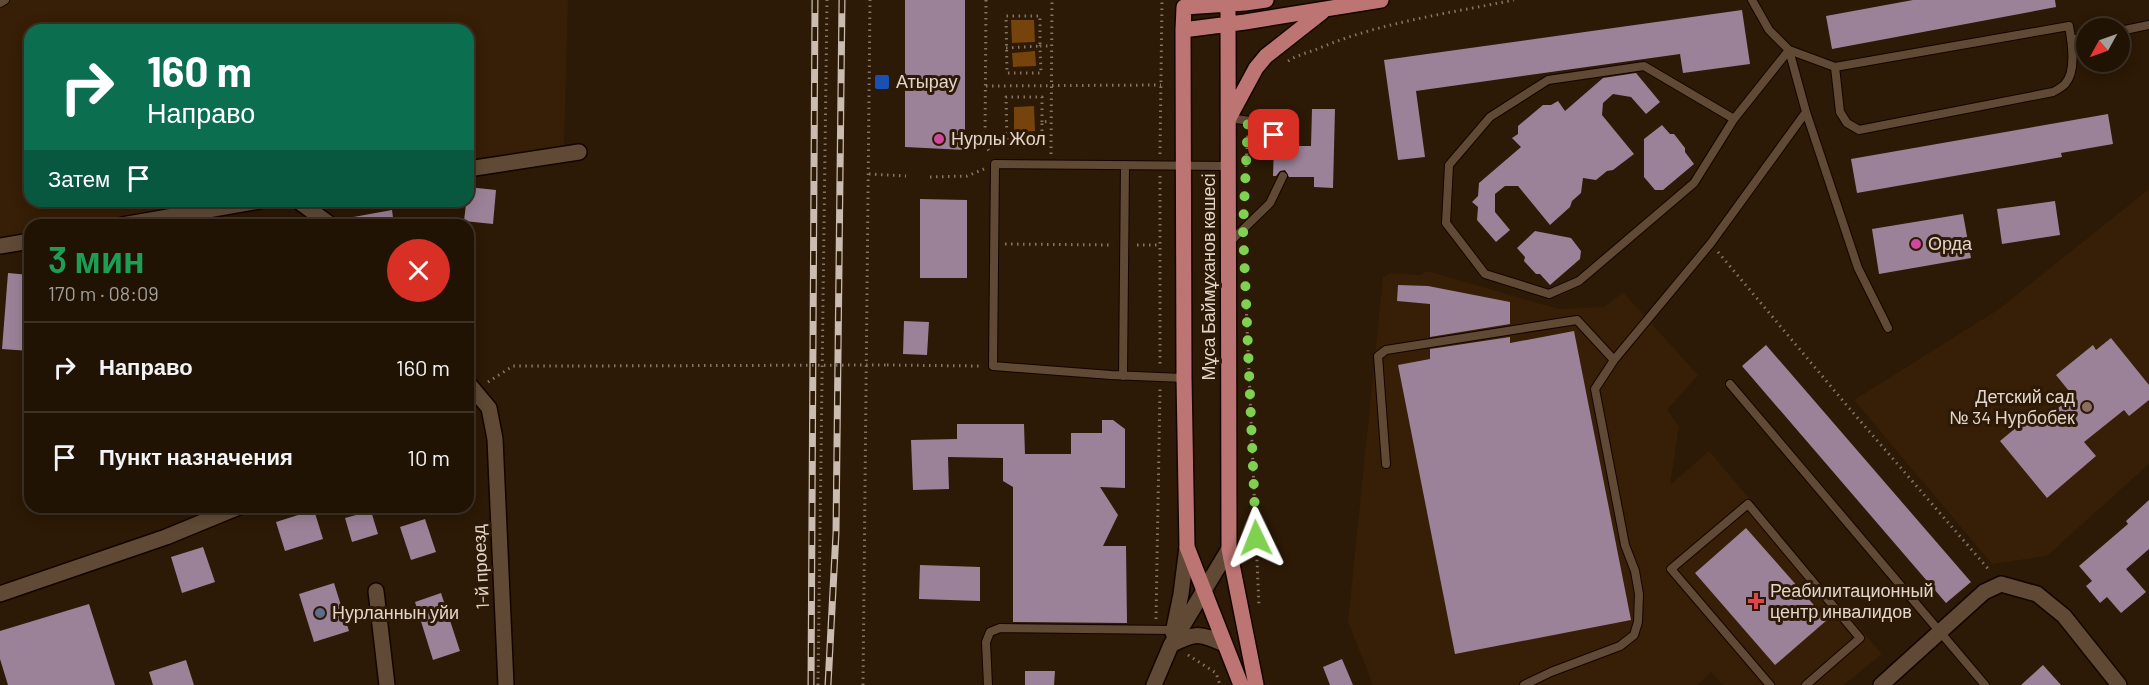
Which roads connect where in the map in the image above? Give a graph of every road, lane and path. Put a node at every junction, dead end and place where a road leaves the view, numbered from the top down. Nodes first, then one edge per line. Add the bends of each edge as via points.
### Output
1 (5, 0) edge
2 (827, 0) edge
3 (870, 0) edge
4 (986, 0) edge
5 (1052, 0) edge
6 (1162, 0) edge
7 (1266, 0) edge
8 (1381, 0) edge
9 (1514, 0) edge
10 (1752, 0) edge
11 (0, 3) edge
12 (1228, 5) junction
13 (1324, 10) junction
14 (1227, 25) junction
15 (2149, 25) edge
16 (2130, 29) edge
17 (1183, 30) junction
18 (2076, 39) edge
19 (2071, 40) junction
20 (1040, 46) junction
21 (1052, 46) junction
22 (1006, 48) junction
23 (1789, 50) junction
24 (1287, 62) dead end
25 (1835, 67) junction
26 (1161, 85) junction
27 (985, 86) junction
28 (1051, 86) junction
29 (1806, 112) junction
30 (1229, 118) junction
31 (1734, 119) junction
32 (1051, 121) junction
33 (1042, 122) junction
34 (1248, 122) junction
35 (1283, 146) dead end
36 (579, 152) dead end
37 (996, 164) junction
38 (1051, 165) junction
39 (1125, 165) junction
40 (1160, 165) junction
41 (1183, 165) junction
42 (1229, 166) junction
43 (474, 168) edge
44 (1246, 169) dead end
45 (868, 174) junction
46 (906, 176) dead end
47 (1283, 176) dead end
48 (930, 177) dead end
49 (226, 207) edge
50 (306, 207) edge
51 (156, 219) edge
52 (324, 219) edge
53 (24, 242) edge
54 (994, 243) junction
55 (1228, 243) junction
56 (1711, 243) junction
57 (1124, 245) junction
58 (1160, 245) junction
59 (0, 246) edge
60 (1246, 300) dead end
61 (1888, 328) dead end
62 (1614, 360) junction
63 (993, 366) junction
64 (1124, 375) junction
65 (1160, 377) junction
66 (1184, 378) junction
67 (1730, 384) dead end
68 (474, 386) edge
69 (474, 389) edge
70 (1386, 464) dead end
71 (224, 513) edge
72 (1187, 547) junction
73 (1229, 549) junction
74 (2001, 584) junction
75 (376, 591) dead end
76 (1204, 591) junction
77 (0, 594) edge
78 (1259, 610) dead end
79 (1156, 629) junction
80 (1939, 632) junction
81 (1173, 637) junction
82 (1224, 644) junction
83 (387, 685) edge
84 (506, 685) edge
85 (818, 685) edge
86 (863, 685) edge
87 (988, 685) edge
88 (1154, 685) edge
89 (1220, 685) edge
90 (1241, 685) edge
91 (1256, 685) edge
92 (1524, 685) edge
93 (1770, 685) edge
94 (1806, 685) edge
95 (1881, 685) edge
96 (1985, 685) edge
97 (2119, 685) edge

1 - 11 lane
2 - 85 path
3 - 45 path
4 - 27 path
5 - 21 path
6 - 26 path
7 - 12 main road
8 - 13 main road
9 - 24 path via 1347,37
10 - 23 lane via 1769,30
12 - 14 main road, Мұса Баймұханов көшесі
12 - 17 main road, Мұса Баймұханов көшесі via 1184,7
13 - 14 main road
13 - 30 main road via 1266,56
14 - 17 main road
14 - 30 main road, Мұса Баймұханов көшесі
15 - 16 lane
17 - 41 main road, Мұса Баймұханов көшесі
18 - 19 lane
19 - 25 lane via 2069,26
19 - 25 lane via 2071,72 2065,84 2053,92 1859,130 1847,123 1840,112
20 - 21 path
20 - 22 path
20 - 22 path via 1041,73 1007,73
20 - 22 path via 1040,16 1006,16
21 - 28 path
23 - 25 lane
23 - 29 lane
23 - 31 lane
26 - 28 path
26 - 40 path
27 - 28 path
27 - 37 path via 985,144
28 - 32 path
29 - 56 lane
29 - 61 lane via 1858,268
30 - 34 lane
30 - 42 main road, Мұса Баймұханов көшесі
31 - 31 lane via 1644,66 1548,80 1490,117 1449,165 1446,223 1485,274 1549,294 1579,281 1694,183
32 - 33 path
32 - 38 path
33 - 33 path via 1042,141 1007,141 1006,97 1042,97
34 - 35 lane via 1264,123
34 - 44 path
36 - 43 street
37 - 38 lane
37 - 48 path via 967,176
37 - 54 lane
38 - 39 lane
39 - 40 lane
39 - 57 lane
40 - 41 lane
40 - 58 path
41 - 42 lane
41 - 66 main road, Мұса Баймұханов көшесі
42 - 55 main road, Мұса Баймұханов көшесі
45 - 46 path
45 - 86 path
47 - 55 lane via 1270,203
49 - 51 street
50 - 52 street
53 - 59 street
54 - 57 path
54 - 63 lane
55 - 73 main road, Мұса Баймұханов көшесі
56 - 62 lane
56 - 74 path
57 - 58 path
57 - 64 lane
58 - 65 path
60 - 78 path
62 - 70 lane via 1577,320 1386,350 1378,356
62 - 92 lane via 1595,389 1625,545 1635,571 1638,622 1634,635 1620,646
63 - 64 lane
63 - 68 path, bridge via 513,366
64 - 65 lane
65 - 66 lane
65 - 79 path
66 - 72 main road, Мұса Баймұханов көшесі
67 - 80 lane
69 - 84 street, 1-й проезд via 489,408 495,439
71 - 77 street
72 - 76 main road
72 - 81 street
73 - 76 street
73 - 91 main road, Мұса Баймұханов көшесі
74 - 80 street via 1984,592
74 - 97 street via 2037,594 2064,616
75 - 83 street
76 - 81 street
76 - 82 main road
79 - 81 lane
79 - 87 lane via 1000,628 990,632 986,642
80 - 95 street
80 - 96 lane
81 - 82 street via 1203,634
81 - 88 street
81 - 89 path via 1216,673
82 - 90 main road
93 - 94 lane via 1671,570 1748,504 1860,638

